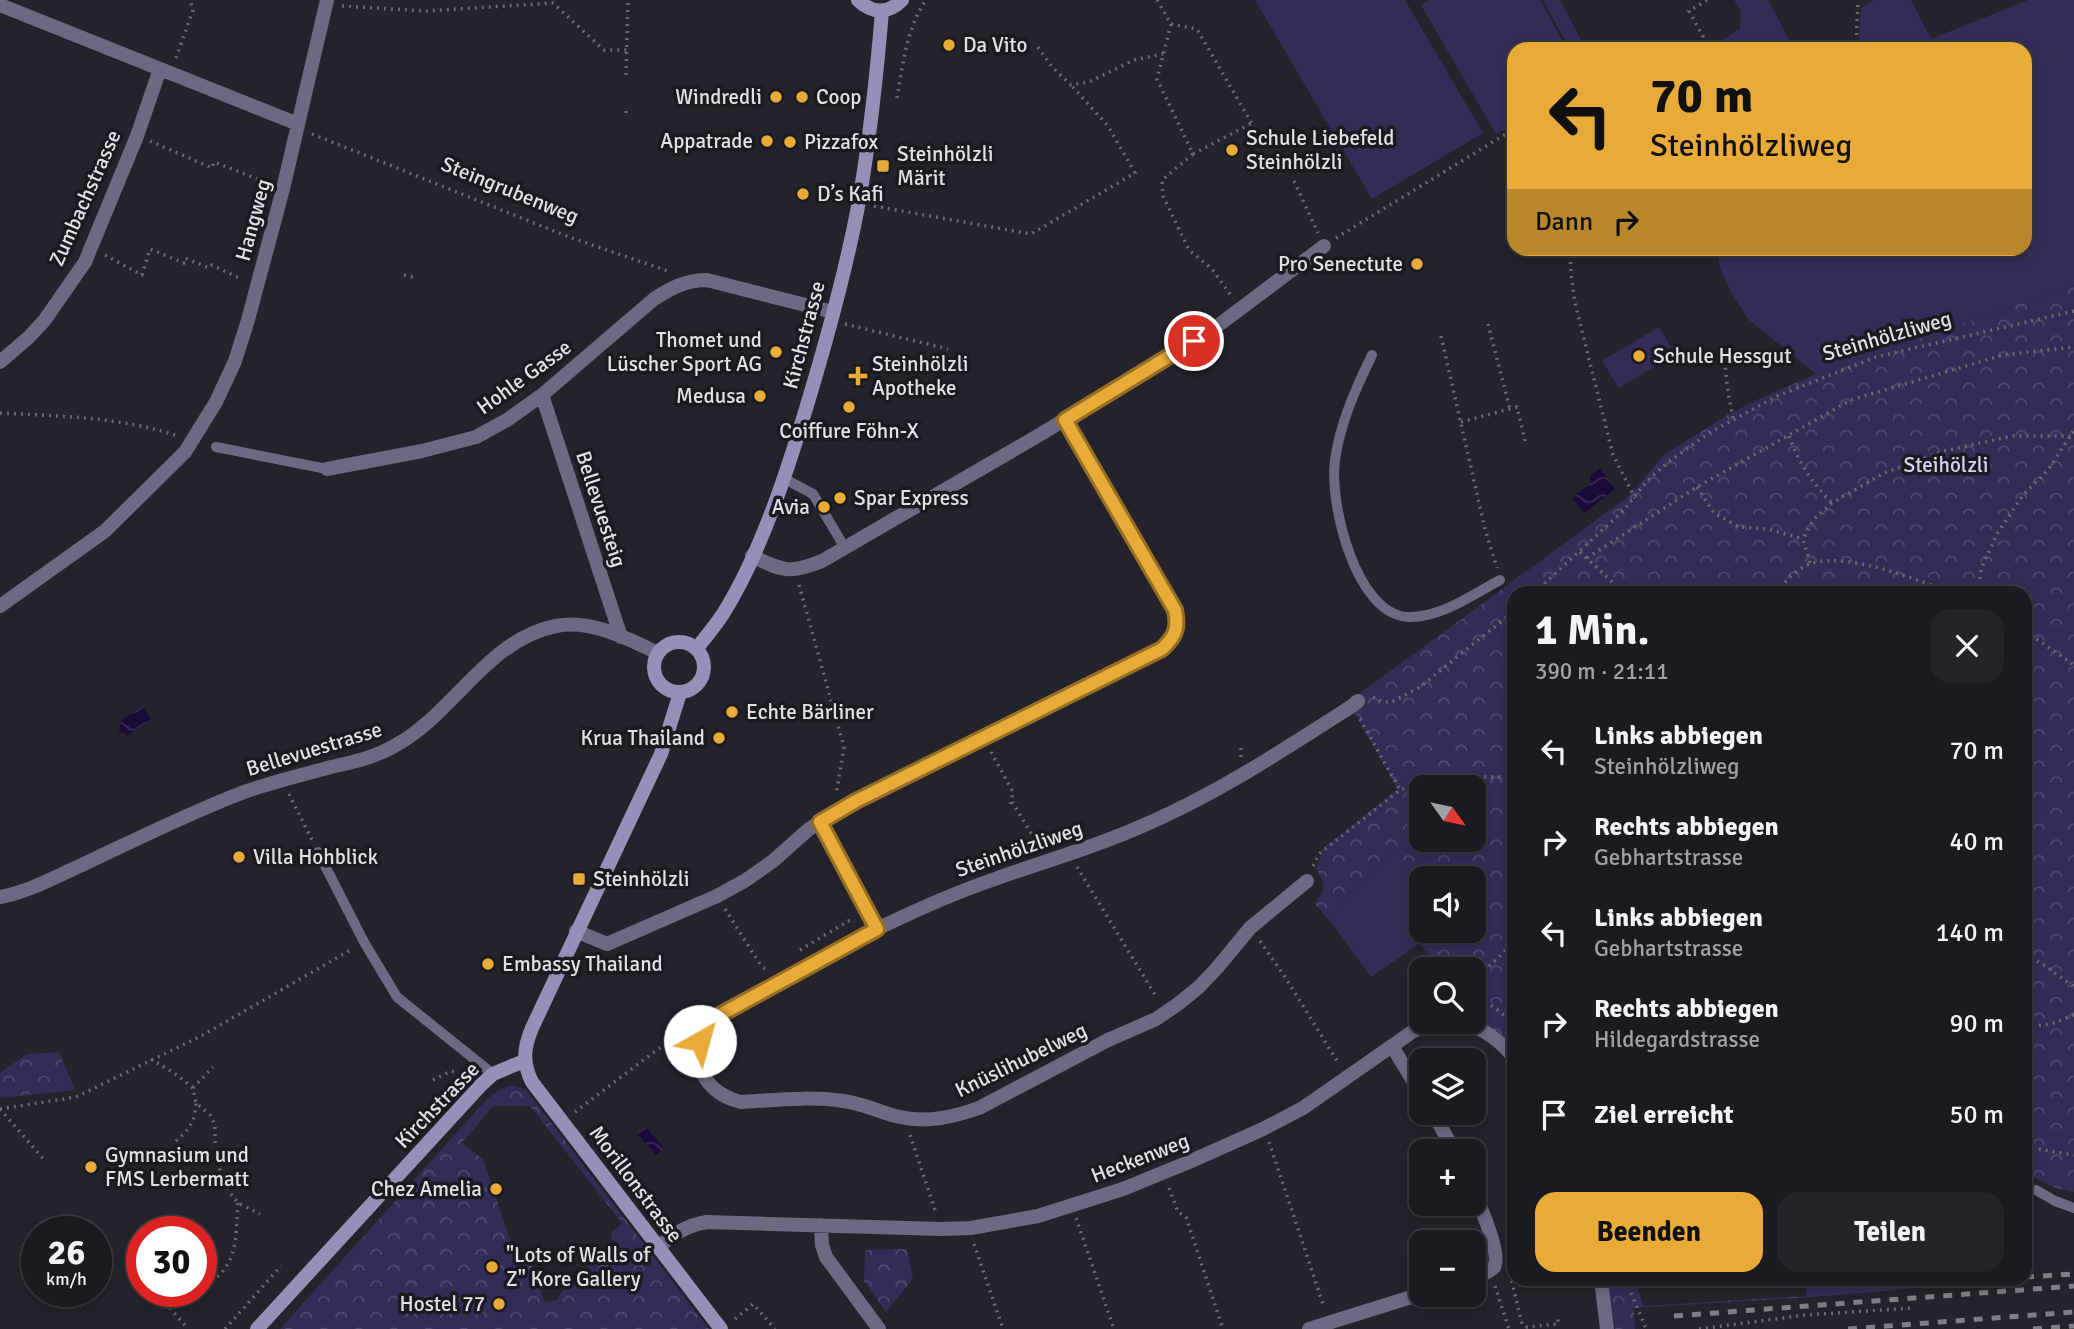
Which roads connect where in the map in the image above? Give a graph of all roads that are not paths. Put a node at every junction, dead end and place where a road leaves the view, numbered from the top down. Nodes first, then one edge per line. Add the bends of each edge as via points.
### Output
1 (327, 0) edge
2 (858, 0) edge
3 (902, 0) edge
4 (3, 8) edge
5 (882, 12) junction
6 (165, 71) junction
7 (298, 124) junction
8 (1324, 246) road end
9 (832, 316) junction
10 (1372, 355) dead end
11 (0, 362) edge
12 (542, 395) junction
13 (1065, 420) junction
14 (216, 447) dead end
15 (327, 469) joint
16 (783, 478) junction
17 (845, 548) junction
18 (752, 556) junction
19 (1500, 580) road end
20 (0, 606) edge
21 (621, 637) junction
22 (697, 648) junction
23 (658, 653) junction
24 (680, 693) junction
25 (1355, 703) road end
26 (826, 818) junction
27 (318, 852) road end
28 (1307, 881) road end
29 (0, 897) edge
30 (576, 931) junction
31 (872, 931) junction
32 (1486, 1031) edge
33 (1409, 1034) edge
34 (1392, 1046) junction
35 (1507, 1050) edge
36 (524, 1061) junction
37 (493, 1074) junction
38 (1409, 1074) edge
39 (2036, 1189) dead end
40 (2074, 1208) edge
41 (1483, 1216) edge
42 (821, 1225) junction
43 (658, 1247) junction
44 (1486, 1272) edge
45 (1602, 1286) edge
46 (1409, 1298) edge
47 (727, 1325) edge
48 (257, 1329) edge
49 (879, 1329) edge
50 (1309, 1329) edge
51 (1607, 1329) edge

1 - 7 street, Hangweg
2 - 5 street
3 - 5 street
4 - 6 street
5 - 9 street, Kirchstrasse via 858,204
6 - 7 street
6 - 11 street, Zumbachstrasse via 85,262 44,321
7 - 20 street, Hangweg via 238,351 193,441 105,531
8 - 13 street via 1212,330
9 - 12 street, Hohle Gasse via 707,280 693,280 654,299
9 - 16 street, Kirchstrasse
10 - 19 lane via 1348,410 1335,463 1344,540 1364,584 1383,608 1406,617 1441,611
12 - 15 street, Hohle Gasse via 476,437
12 - 21 street, Bellevuesteig
13 - 17 street
13 - 26 street via 1175,610 1178,622 1172,640
14 - 15 lane, Hohle Gasse
16 - 17 lane via 813,494
16 - 18 street, Kirchstrasse
17 - 18 street via 796,570 771,566
18 - 22 street, Kirchstrasse via 727,606
21 - 23 street, Bellevuestrasse
21 - 29 street, Bellevuestrasse via 573,625 539,632 496,658 412,736 395,746 213,804 50,880
22 - 23 street via 676,641
22 - 24 street via 704,661 704,676 694,688
23 - 24 street via 655,676 665,688
24 - 30 street via 661,754
25 - 31 street, Steinhölzliweg via 1191,803 1105,842 959,892
26 - 30 street via 761,870 717,895 607,944
26 - 31 street
27 - 37 lane via 397,997
28 - 31 street, Knüslihubelweg via 1250,928 1199,987 1156,1019 957,1116 921,1120 820,1098 741,1102 714,1090 700,1065 700,1041 707,1026
30 - 36 street via 531,1028
32 - 35 street
33 - 34 street, Heckenweg
34 - 38 street
34 - 42 street, Heckenweg via 1303,1108 1263,1129 1123,1189 1038,1216 971,1228
36 - 37 street, Kirchstrasse
36 - 43 street, Morillonstrasse via 532,1082
37 - 48 street, Kirchstrasse
39 - 40 lane
41 - 44 street via 1496,1252 1496,1262
42 - 43 street, Heckenweg via 692,1224
42 - 49 street via 826,1257
43 - 47 street, Morillonstrasse
45 - 51 street
46 - 50 street

